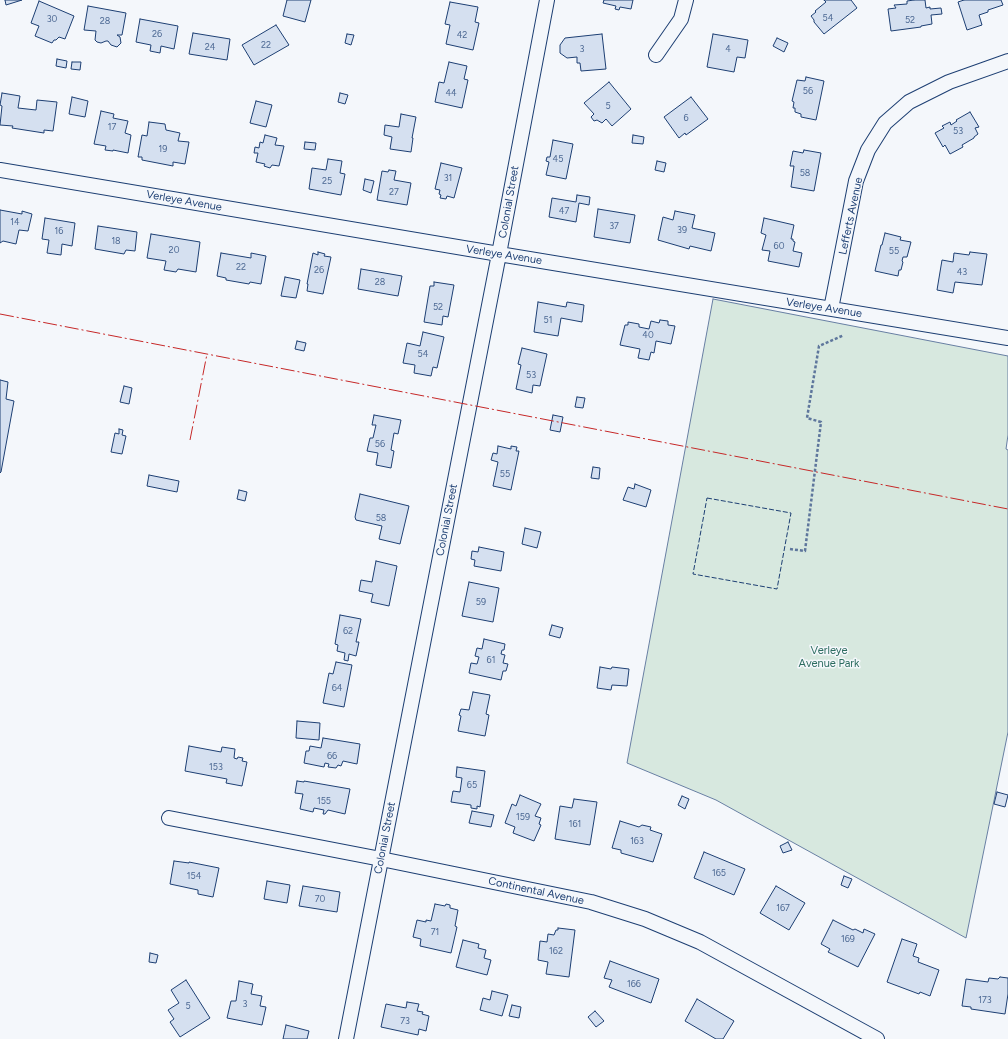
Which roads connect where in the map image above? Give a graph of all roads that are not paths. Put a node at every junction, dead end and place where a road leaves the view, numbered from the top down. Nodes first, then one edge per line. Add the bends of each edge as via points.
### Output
1 (547, 0) edge
2 (686, 0) edge
3 (656, 55) dead end
4 (1008, 61) edge
5 (0, 170) edge
6 (499, 254) junction
7 (831, 309) junction
8 (1008, 338) edge
9 (169, 818) dead end
10 (380, 859) junction
11 (346, 1039) edge
12 (877, 1039) edge

1 - 6 street, Colonial Street
2 - 3 street via 681,20
4 - 7 street, Lefferts Avenue via 949,82 909,102 885,123 868,150 856,181
5 - 6 street, Verleye Avenue
6 - 7 street, Verleye Avenue
6 - 10 street, Colonial Street
7 - 8 street, Verleye Avenue
9 - 10 street, Continental Avenue
10 - 11 street, Colonial Street
10 - 12 street, Continental Avenue via 591,902 645,919 700,942

